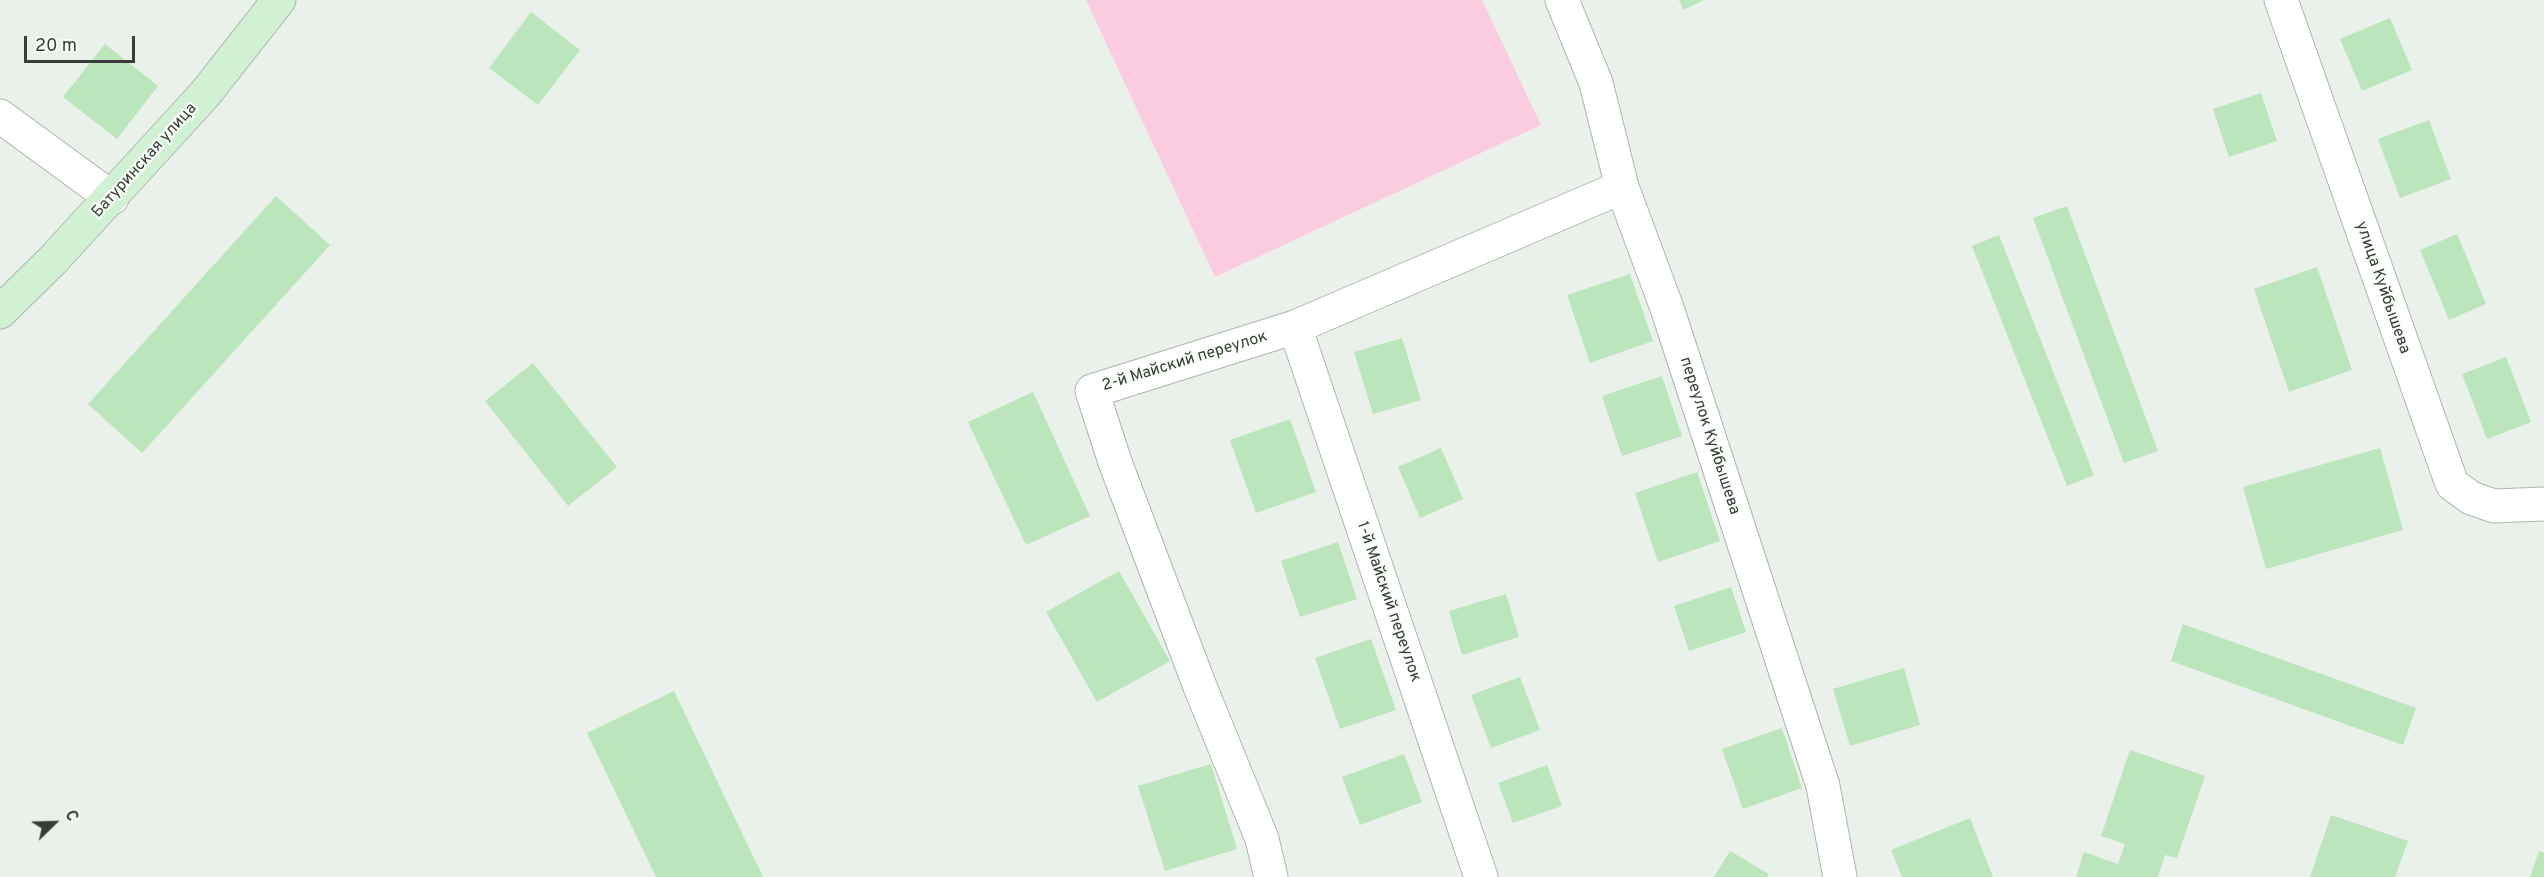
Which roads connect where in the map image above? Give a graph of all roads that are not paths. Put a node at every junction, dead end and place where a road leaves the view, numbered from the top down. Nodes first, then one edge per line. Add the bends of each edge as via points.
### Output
1 (279, 0) edge
2 (1562, 0) edge
3 (2281, 0) edge
4 (0, 116) edge
5 (1622, 187) junction
6 (112, 198) junction
7 (0, 312) edge
8 (1295, 327) junction
9 (2544, 504) edge
10 (1271, 877) edge
11 (1480, 877) edge
12 (1840, 877) edge

1 - 6 main road, Батуринская улица via 205,94
2 - 5 street, переулок Куйбышева via 1596,83
3 - 9 street, улица Куйбышева via 2452,484 2471,498 2494,506
4 - 6 street
5 - 8 street, 2-й Майский переулок
5 - 12 street, переулок Куйбышева via 1667,308 1823,786
6 - 7 main road, Батуринская улица
8 - 10 street, 2-й Майский переулок via 1092,391 1119,474 1262,839
8 - 11 street, 1-й Майский переулок

